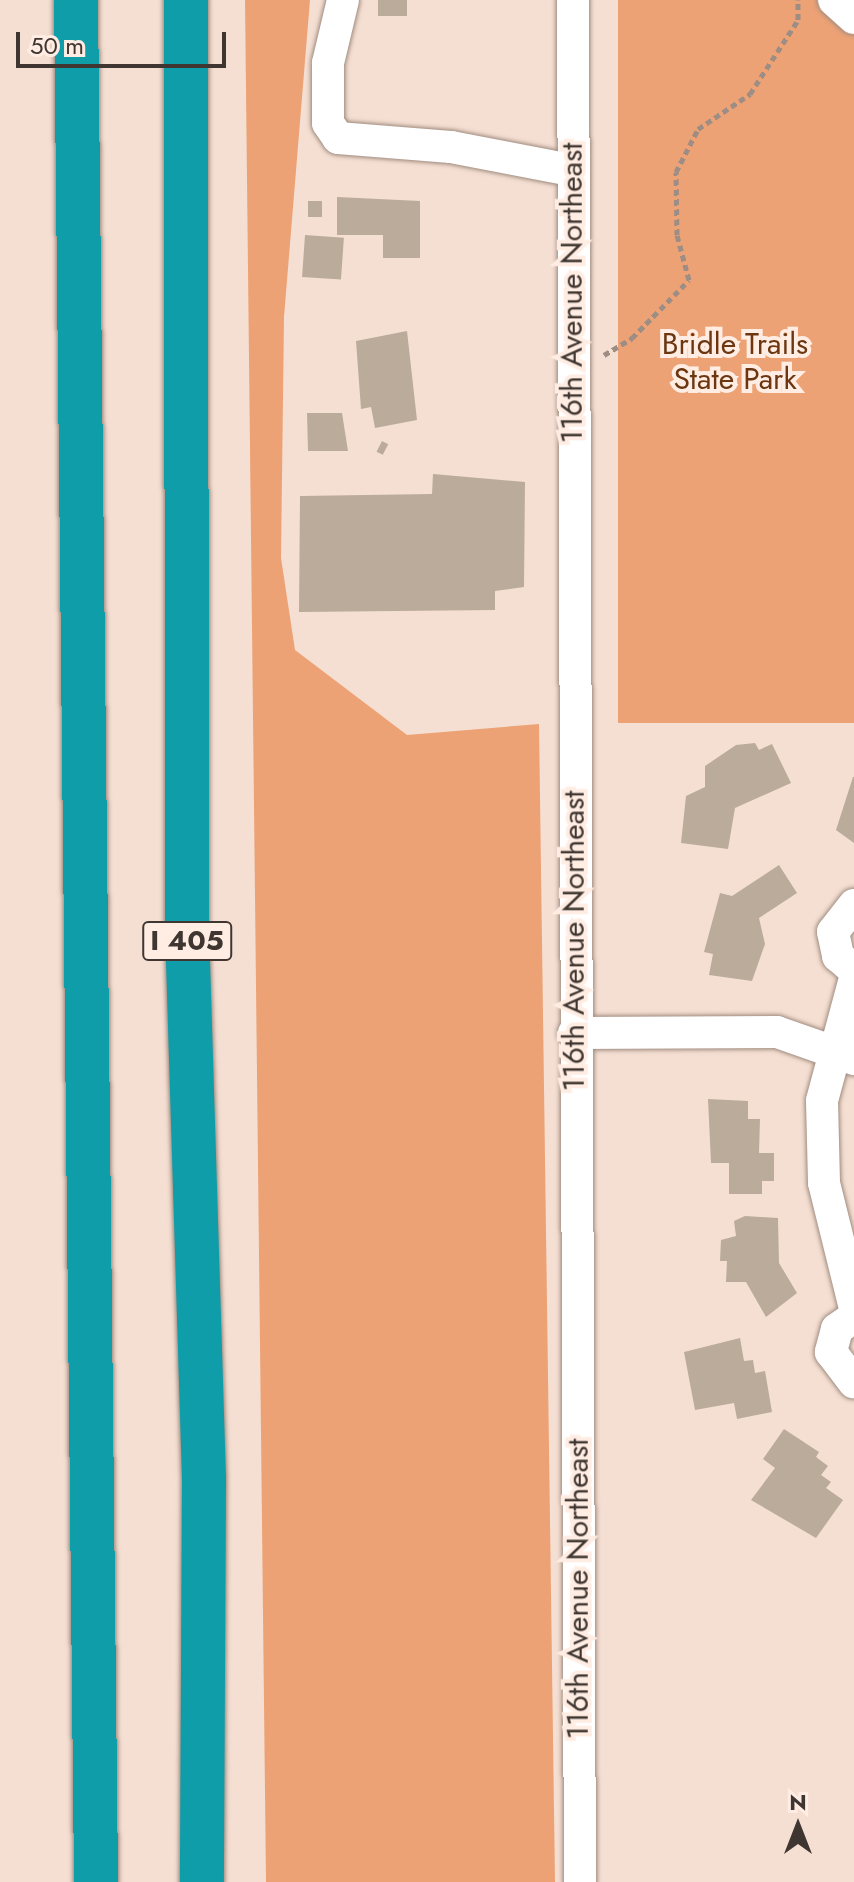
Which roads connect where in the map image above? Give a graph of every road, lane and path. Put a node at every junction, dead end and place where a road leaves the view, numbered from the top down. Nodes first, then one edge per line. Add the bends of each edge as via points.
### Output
1 (76, 0) edge
2 (186, 0) edge
3 (343, 0) edge
4 (573, 0) edge
5 (798, 0) edge
6 (834, 0) edge
7 (854, 18) edge
8 (571, 170) junction
9 (601, 357) dead end
10 (854, 905) edge
11 (854, 970) edge
12 (854, 982) edge
13 (574, 1033) junction
14 (843, 1053) edge
15 (854, 1304) edge
16 (854, 1317) edge
17 (854, 1382) edge
18 (96, 1882) edge
19 (202, 1882) edge
20 (580, 1882) edge

1 - 18 highway
2 - 19 highway, I 405 via 187,929 204,1479
3 - 8 street via 328,63 328,123 338,138 451,147
4 - 8 street, 116th Avenue Northeast
5 - 9 path via 798,20 750,94 698,129 676,172 677,235 689,280 632,338
6 - 7 street
8 - 13 street, 116th Avenue Northeast
10 - 11 street via 833,932 838,956
12 - 14 street
13 - 14 street via 777,1032
13 - 20 street, 116th Avenue Northeast
14 - 15 street via 822,1101 824,1183
16 - 17 street via 837,1329 831,1352

